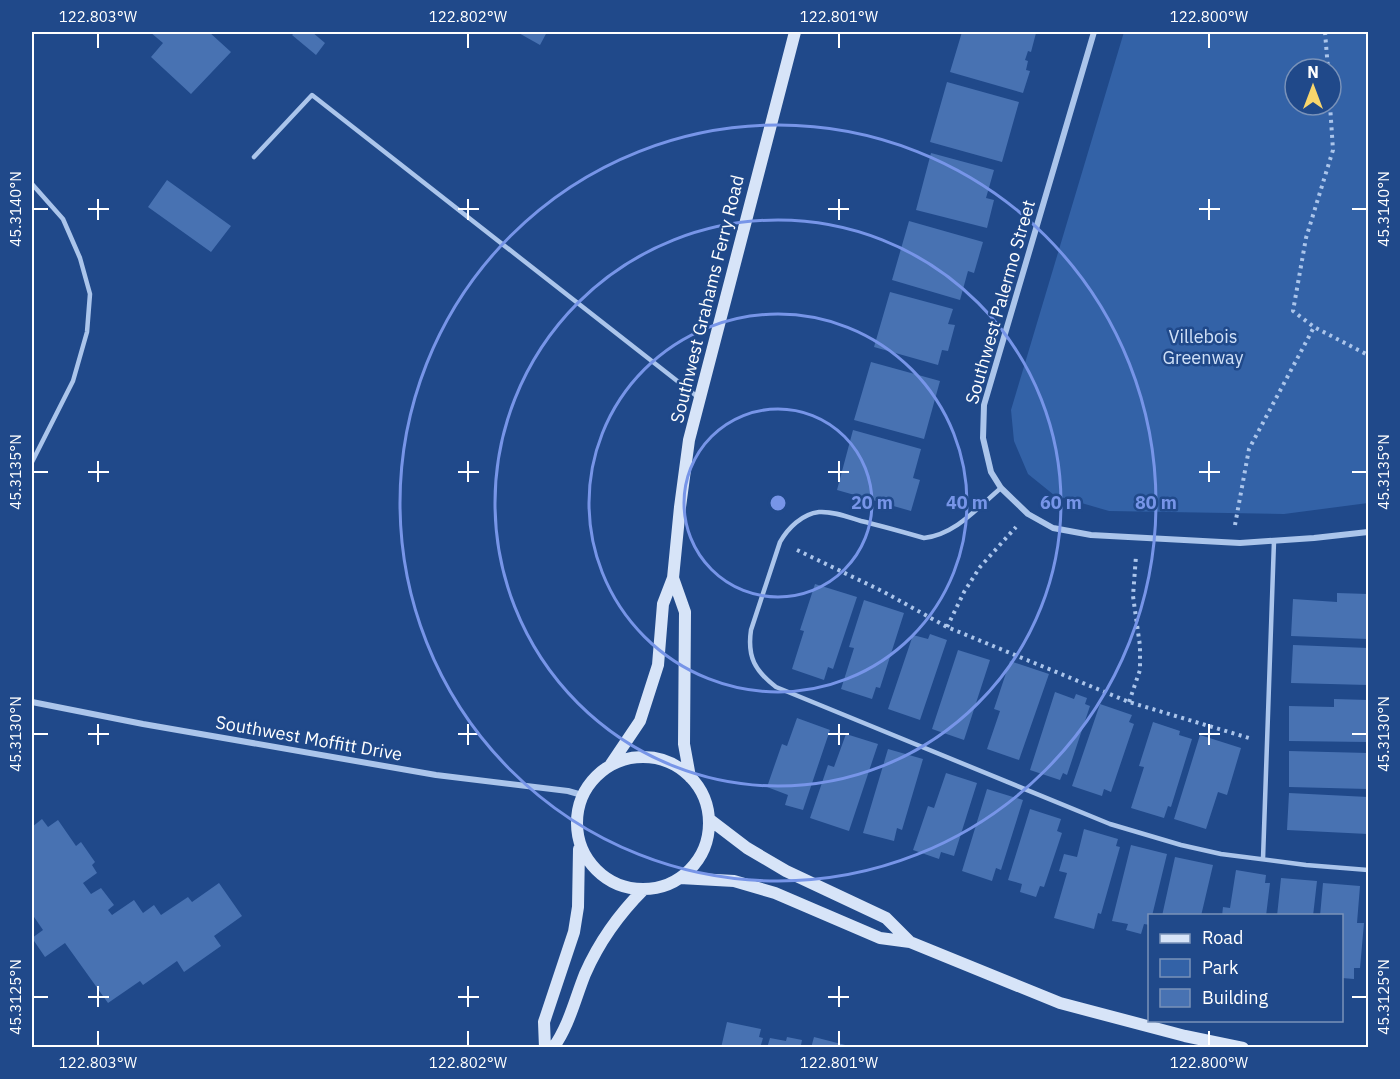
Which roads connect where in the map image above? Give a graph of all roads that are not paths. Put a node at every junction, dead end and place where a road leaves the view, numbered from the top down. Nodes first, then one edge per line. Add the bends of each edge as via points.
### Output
1 (795, 32) edge
2 (1094, 32) edge
3 (254, 157) dead end
4 (32, 184) edge
5 (699, 398) junction
6 (32, 462) edge
7 (1001, 488) junction
8 (1368, 531) edge
9 (1274, 541) junction
10 (673, 578) junction
11 (32, 702) edge
12 (611, 764) junction
13 (690, 777) junction
14 (582, 795) junction
15 (709, 819) junction
16 (579, 845) junction
17 (1263, 859) junction
18 (1368, 870) edge
19 (680, 878) junction
20 (644, 889) junction
21 (910, 942) junction
22 (545, 1047) edge
23 (553, 1047) edge
24 (1244, 1047) edge

1 - 5 main road, Southwest Grahams Ferry Road
2 - 7 street, Southwest Palermo Street via 984,405 986,454
3 - 5 lane via 312,95
4 - 6 lane via 63,219 90,294 87,332 73,381
5 - 10 main road, Southwest Grahams Ferry Road via 689,440
7 - 9 street, Southwest Palermo Street via 1028,514 1053,528 1091,535
7 - 17 lane via 958,525 937,536 924,538 820,512 795,523 780,542 751,630 751,656 763,677 776,687 1110,824 1181,845
8 - 9 street, Southwest Palermo Street
9 - 17 lane
10 - 12 main road, Southwest Grahams Ferry Road via 663,604 658,665 640,721
10 - 13 main road, Southwest Grahams Ferry Road via 686,612 684,744
11 - 14 street, Southwest Moffitt Drive via 436,775
12 - 13 main road via 648,756 667,761
12 - 14 main road via 596,775
13 - 15 main road via 705,801
14 - 16 main road via 577,810
15 - 19 main road via 708,838 701,856
15 - 21 main road via 786,871 886,918
16 - 20 main road via 601,876 618,885
16 - 22 main road via 574,932 544,1022
17 - 18 lane
19 - 20 main road
19 - 21 main road via 734,881 775,893 880,938
20 - 23 main road via 607,933
21 - 24 main road via 1060,1003 1185,1036

